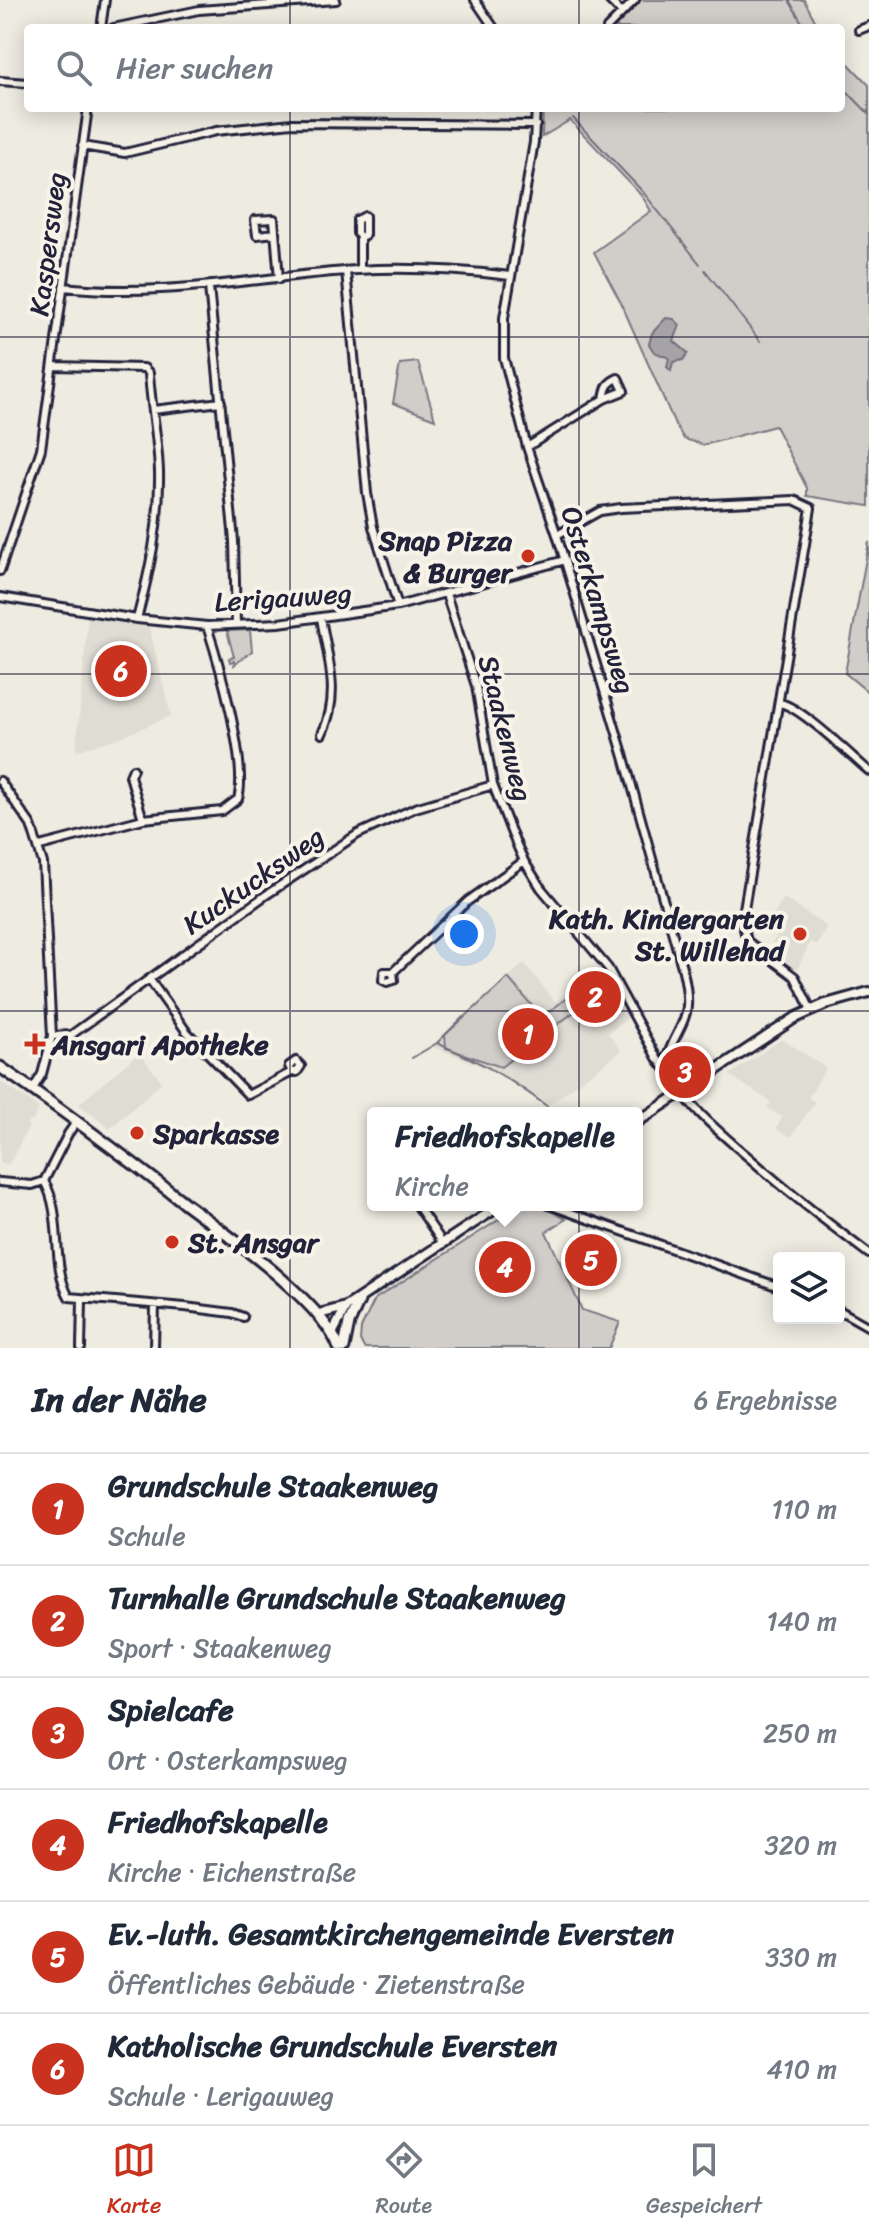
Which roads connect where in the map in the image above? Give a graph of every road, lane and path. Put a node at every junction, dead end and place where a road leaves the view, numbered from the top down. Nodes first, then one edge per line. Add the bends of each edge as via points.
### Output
1 (105, 0) edge
2 (199, 0) edge
3 (336, 0) edge
4 (475, 0) edge
5 (609, 0) edge
6 (635, 0) edge
7 (199, 10) junction
8 (622, 13) junction
9 (102, 24) edge
10 (132, 24) edge
11 (491, 24) edge
12 (611, 24) edge
13 (869, 26) edge
14 (859, 30) dead end
15 (0, 81) edge
16 (24, 83) edge
17 (87, 112) edge
18 (536, 112) edge
19 (536, 125) junction
20 (82, 146) junction
21 (275, 233) dead end
22 (360, 237) dead end
23 (360, 270) junction
24 (346, 271) junction
25 (510, 276) junction
26 (279, 279) junction
27 (63, 287) junction
28 (209, 287) junction
29 (53, 366) junction
30 (604, 399) dead end
31 (221, 402) junction
32 (153, 410) junction
33 (527, 447) junction
34 (557, 535) junction
35 (565, 560) junction
36 (0, 571) edge
37 (446, 594) junction
38 (0, 597) edge
39 (398, 606) junction
40 (321, 618) junction
41 (137, 619) junction
42 (236, 624) junction
43 (207, 626) junction
44 (779, 703) junction
45 (322, 734) dead end
46 (133, 769) dead end
47 (869, 771) edge
48 (0, 781) edge
49 (493, 785) junction
50 (143, 819) junction
51 (40, 846) junction
52 (524, 861) junction
53 (393, 972) dead end
54 (150, 980) junction
55 (869, 992) edge
56 (811, 1010) junction
57 (52, 1036) junction
58 (0, 1067) edge
59 (664, 1067) junction
60 (292, 1072) dead end
61 (33, 1089) junction
62 (681, 1092) junction
63 (643, 1118) edge
64 (77, 1121) junction
65 (44, 1181) junction
66 (0, 1182) edge
67 (421, 1211) edge
68 (491, 1211) edge
69 (566, 1211) edge
70 (442, 1242) junction
71 (869, 1254) edge
72 (773, 1285) edge
73 (82, 1300) junction
74 (359, 1301) junction
75 (155, 1305) junction
76 (346, 1307) junction
77 (845, 1313) edge
78 (319, 1314) junction
79 (243, 1317) dead end
80 (348, 1327) junction
81 (869, 1327) edge
82 (333, 1332) junction
83 (81, 1348) edge
84 (154, 1348) edge
85 (342, 1348) edge

1 - 9 street
2 - 7 street
3 - 7 street
4 - 11 street
5 - 8 street
6 - 8 street
7 - 10 street
8 - 12 street
13 - 14 street
15 - 16 street
17 - 20 street, Kaspersweg
18 - 19 street, Osterkampsweg
19 - 20 street via 283,123 216,131 125,153
19 - 25 street, Osterkampsweg
20 - 27 street, Kaspersweg
21 - 26 street
22 - 23 street
23 - 24 street
23 - 25 street
24 - 26 street
24 - 39 street via 367,493
25 - 33 street, Osterkampsweg via 504,358
26 - 28 street
27 - 28 street
27 - 29 street, Kaspersweg
28 - 31 street
29 - 32 street via 147,369
29 - 36 street, Kaspersweg via 41,449
30 - 33 street
31 - 32 street
31 - 42 street
32 - 41 street via 157,525
33 - 34 street, Osterkampsweg
34 - 35 street, Osterkampsweg
34 - 44 street via 600,511 621,508 794,500 809,506
35 - 37 street, Lerigauweg
35 - 59 street, Osterkampsweg via 689,996 685,1021
37 - 39 street, Lerigauweg
37 - 49 street, Staakenweg via 476,686
38 - 41 street, Lerigauweg
39 - 40 street, Lerigauweg
40 - 42 street, Lerigauweg
40 - 45 street via 334,689
41 - 43 street, Lerigauweg
42 - 43 street, Lerigauweg
43 - 50 street via 232,718 238,799 222,811
44 - 47 street via 800,713
44 - 56 street via 742,929 747,941 795,977
46 - 50 street via 130,776
48 - 51 street
49 - 52 street, Staakenweg
49 - 54 street, Kuckucksweg via 415,808 358,834
50 - 51 street
51 - 57 street
52 - 53 street via 468,901
52 - 59 street, Staakenweg via 560,913 605,963
54 - 57 street, Kuckucksweg via 71,1035
54 - 60 street via 186,1031 248,1095
55 - 56 street
56 - 62 street
57 - 61 street
58 - 61 main road
59 - 62 street
61 - 64 main road
62 - 63 street
62 - 71 street via 798,1201
64 - 65 street
64 - 78 main road via 238,1244
65 - 66 street
65 - 73 street via 51,1192 65,1290 69,1297
67 - 70 street
68 - 70 street
69 - 72 street
70 - 74 street
73 - 75 street
73 - 83 street
74 - 76 street
74 - 80 main road
75 - 79 street
75 - 84 street
76 - 78 street
76 - 82 street
77 - 81 street
78 - 82 main road
80 - 82 main road
80 - 85 main road
82 - 85 main road

